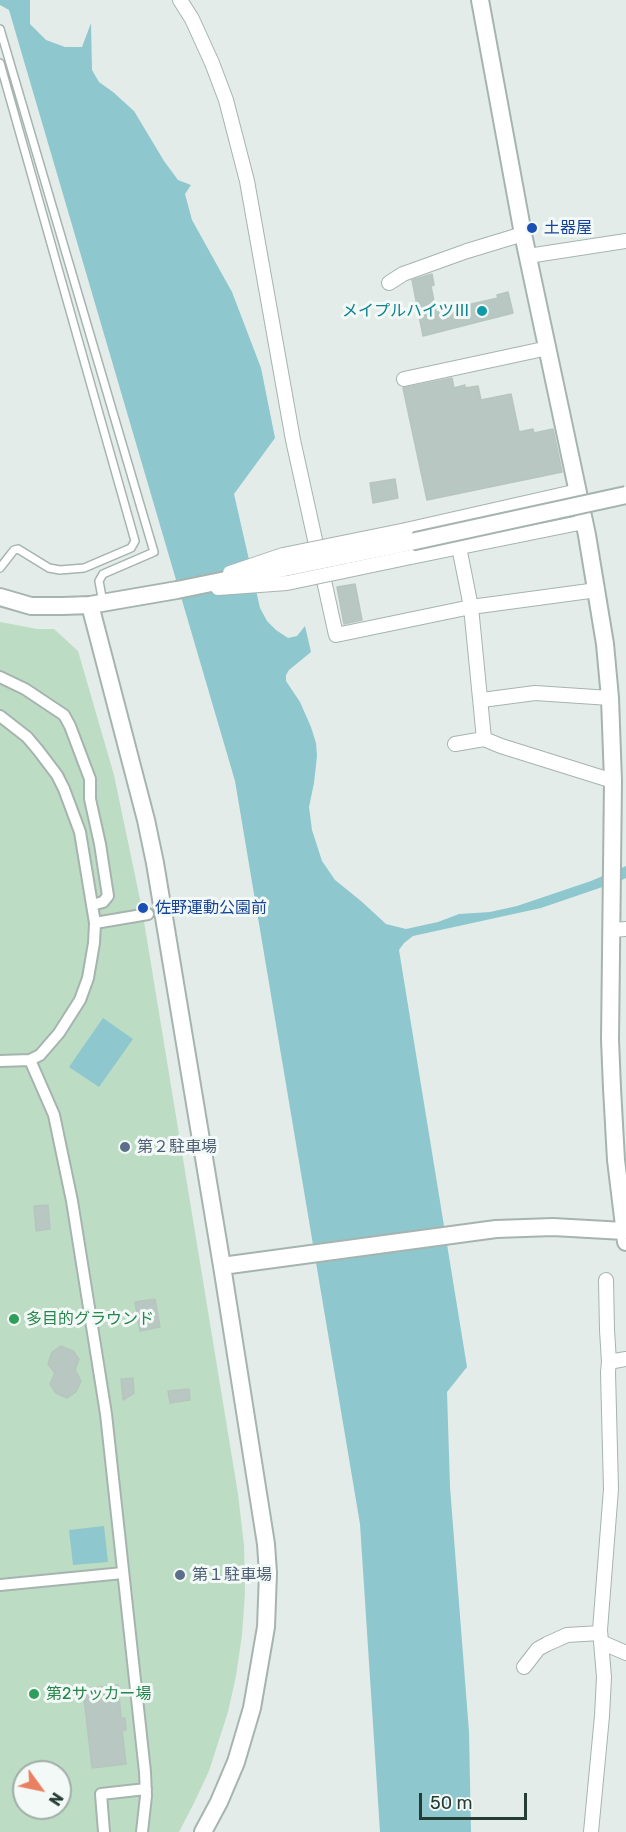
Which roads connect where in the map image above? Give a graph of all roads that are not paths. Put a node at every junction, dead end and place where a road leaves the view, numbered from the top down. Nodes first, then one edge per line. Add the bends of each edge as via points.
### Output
1 (180, 0) edge
2 (480, 0) edge
3 (0, 29) edge
4 (0, 63) edge
5 (523, 234) junction
6 (626, 242) edge
7 (528, 256) junction
8 (389, 283) dead end
9 (548, 348) junction
10 (404, 379) dead end
11 (578, 491) junction
12 (626, 495) edge
13 (584, 522) junction
14 (459, 547) junction
15 (0, 568) edge
16 (177, 590) junction
17 (597, 590) junction
18 (0, 597) edge
19 (96, 604) junction
20 (471, 607) junction
21 (0, 677) edge
22 (610, 698) junction
23 (482, 700) junction
24 (0, 716) edge
25 (484, 739) junction
26 (455, 744) dead end
27 (613, 781) junction
28 (92, 905) junction
29 (148, 914) dead end
30 (95, 923) junction
31 (619, 929) edge
32 (30, 1060) junction
33 (0, 1061) edge
34 (625, 1236) edge
35 (222, 1266) junction
36 (606, 1280) dead end
37 (626, 1359) edge
38 (609, 1362) junction
39 (123, 1573) junction
40 (0, 1585) edge
41 (601, 1638) junction
42 (626, 1653) edge
43 (524, 1667) dead end
44 (146, 1789) junction
45 (104, 1832) edge
46 (142, 1832) edge
47 (203, 1832) edge
48 (591, 1832) edge

1 - 20 street via 226,100 247,181 293,440 336,635
2 - 5 street
3 - 19 lane via 154,552 103,574
4 - 15 lane via 135,541 131,548 84,568 48,568 18,549
5 - 7 street
5 - 8 street via 467,250
6 - 7 street
7 - 9 street
9 - 10 street
9 - 11 street
11 - 13 street
11 - 16 street, bridge via 283,555
12 - 16 street, bridge
13 - 14 street
13 - 17 street
14 - 16 street, bridge via 287,583
14 - 20 street
16 - 19 street
17 - 20 street
17 - 22 street
18 - 19 street via 30,606
19 - 35 street via 155,863
20 - 23 street
21 - 28 street via 64,715 70,726 90,779 90,799 108,896
22 - 23 street via 535,693
22 - 27 street
23 - 25 street
24 - 28 street via 27,737 64,789 80,832
25 - 26 street
25 - 27 street
27 - 31 street via 612,878
28 - 30 street
29 - 30 street
30 - 32 street via 92,961 80,1000 59,1033
31 - 34 street via 610,1040
32 - 33 street
32 - 39 street via 54,1115 72,1201 106,1414
34 - 35 street via 537,1227 496,1229
35 - 47 street via 261,1502 268,1600 258,1681 244,1736 229,1781
36 - 38 street
37 - 38 street
38 - 41 street via 611,1489
39 - 40 street
39 - 44 street
41 - 42 street
41 - 43 street via 567,1635 538,1649
41 - 48 street via 603,1697
44 - 45 street via 101,1794
44 - 46 street

